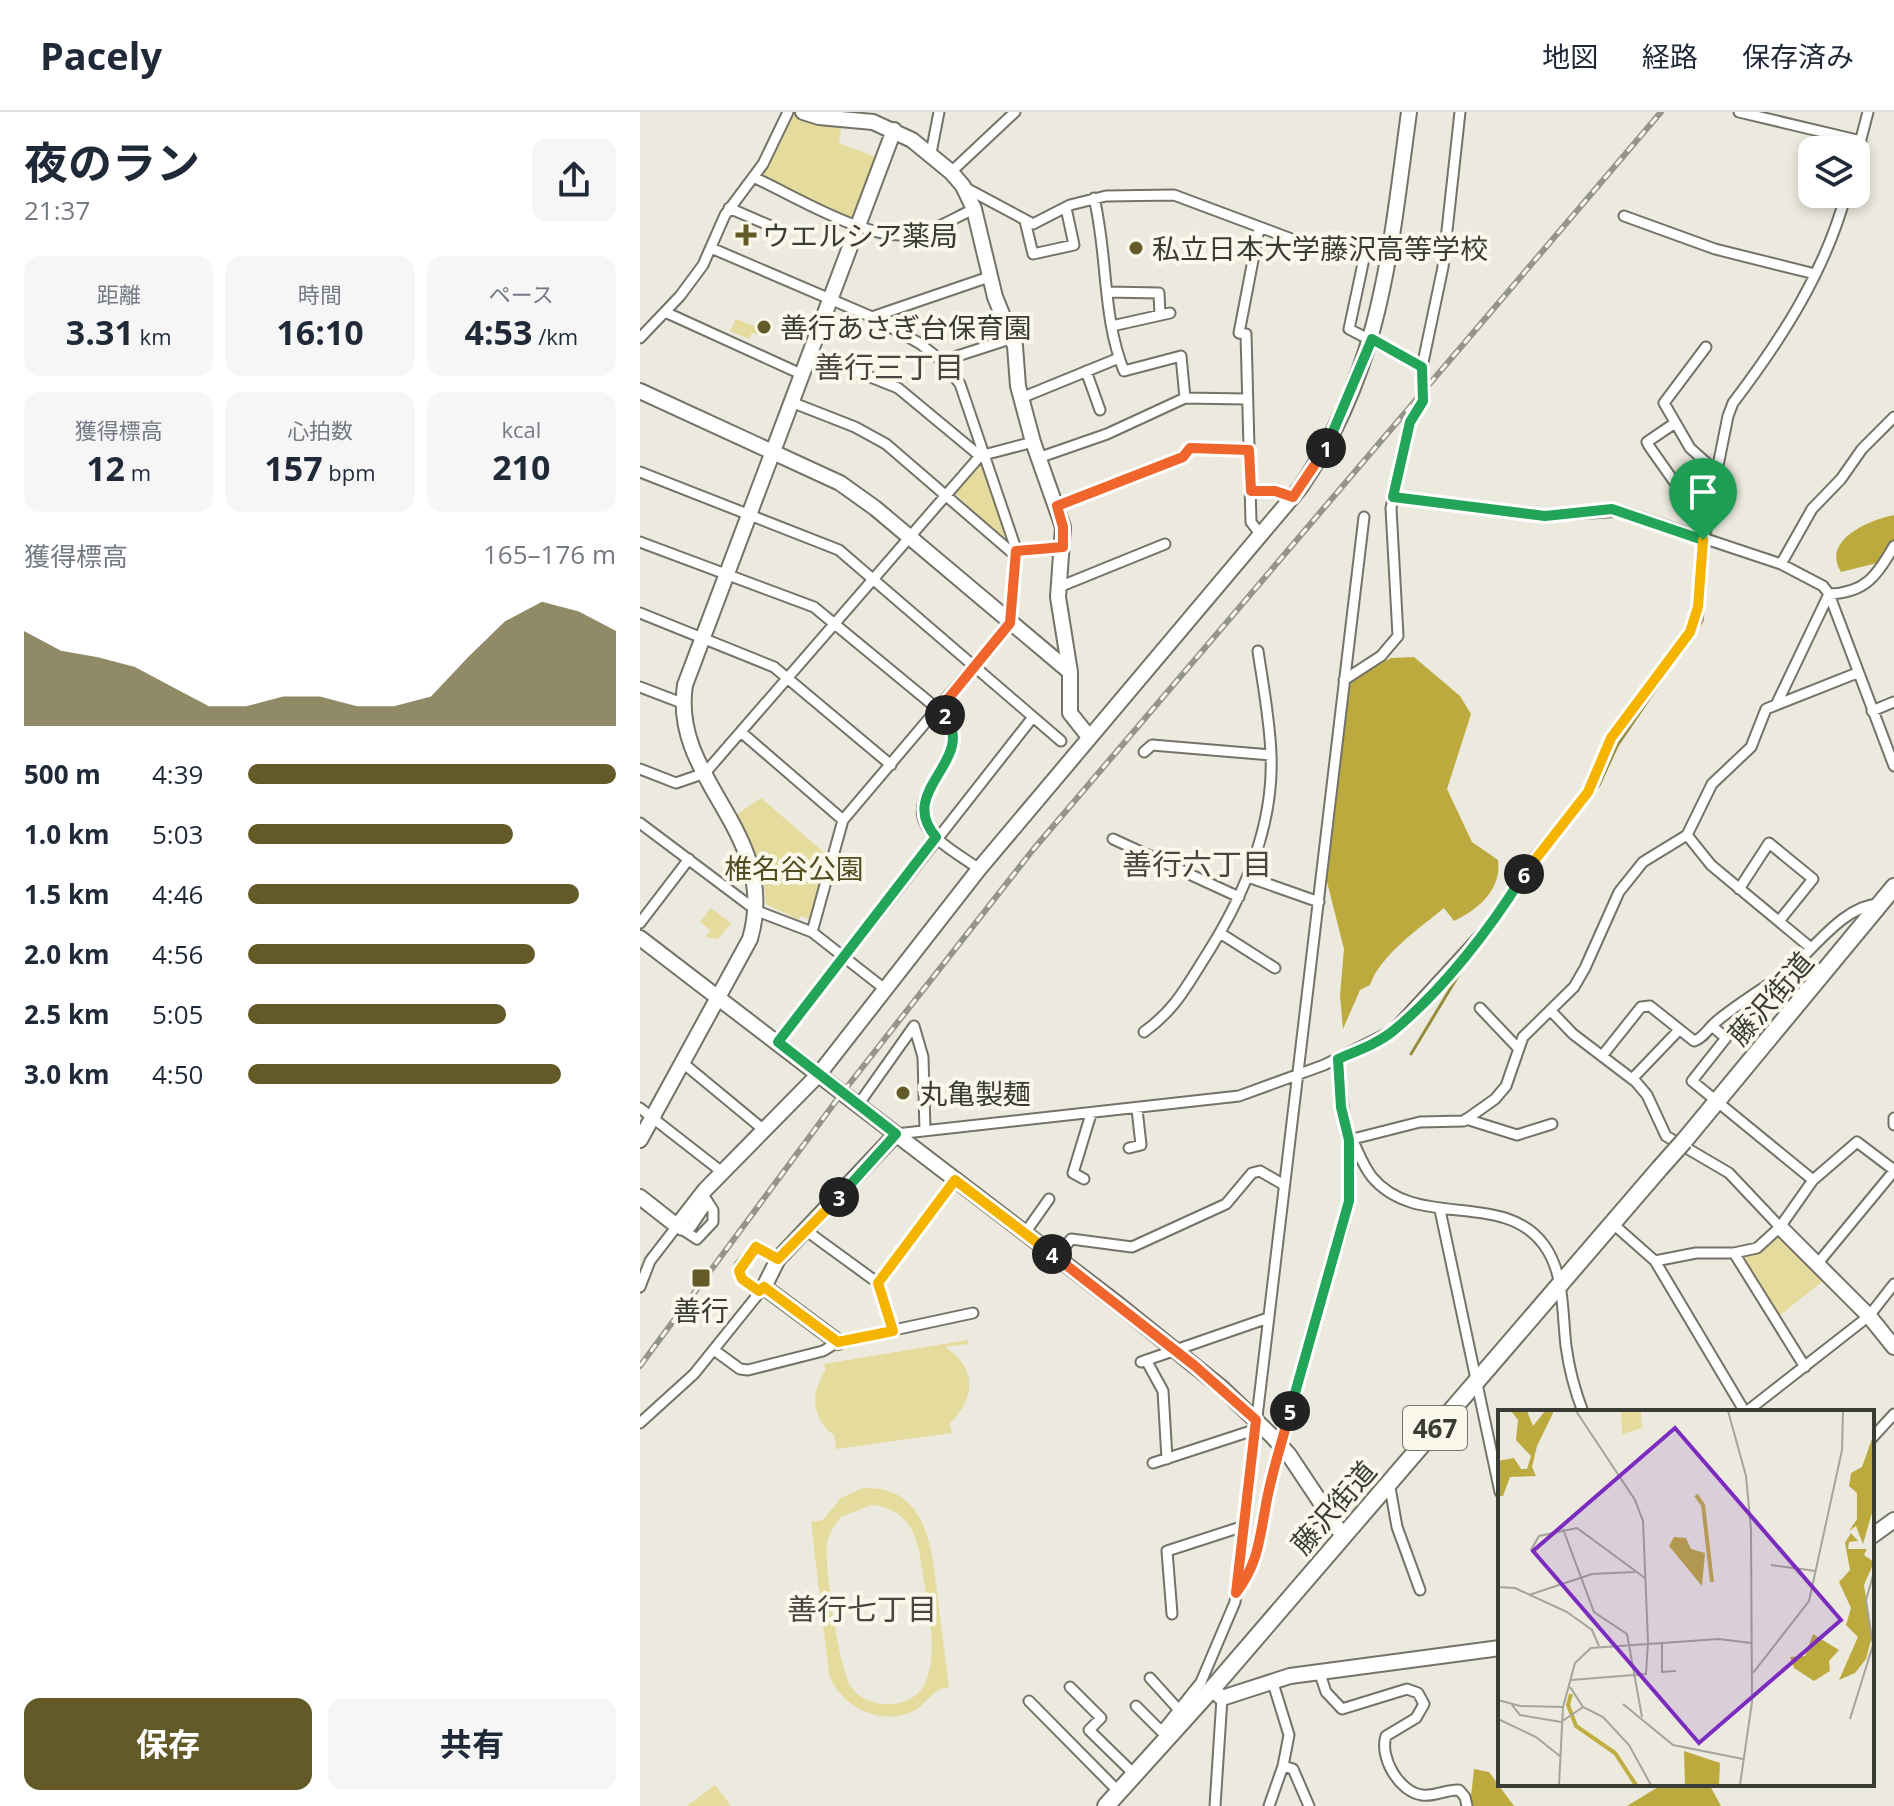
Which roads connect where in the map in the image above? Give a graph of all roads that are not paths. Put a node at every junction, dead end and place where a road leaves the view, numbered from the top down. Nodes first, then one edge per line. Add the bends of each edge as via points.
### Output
1 (788, 112) edge
2 (803, 112) edge
3 (939, 112) edge
4 (1015, 112) edge
5 (1409, 112) edge
6 (1460, 112) edge
7 (1739, 112) edge
8 (1868, 112) edge
9 (826, 115) edge
10 (894, 130) junction
11 (1840, 136) edge
12 (1862, 136) edge
13 (931, 153) junction
14 (951, 172) junction
15 (755, 178) junction
16 (963, 186) junction
17 (1094, 198) junction
18 (729, 208) junction
19 (1066, 208) junction
20 (1841, 208) edge
21 (974, 209) junction
22 (1624, 216) dead end
23 (1025, 221) junction
24 (859, 226) junction
25 (773, 227) dead end
26 (1259, 229) junction
27 (711, 248) junction
28 (1815, 274) junction
29 (989, 277) junction
30 (1108, 292) junction
31 (830, 298) junction
32 (665, 312) junction
33 (872, 317) junction
34 (1112, 326) junction
35 (640, 338) edge
36 (1013, 338) junction
37 (1372, 339) junction
38 (1706, 347) dead end
39 (810, 353) junction
40 (1119, 358) junction
41 (942, 361) junction
42 (1422, 367) junction
43 (1086, 371) junction
44 (801, 374) junction
45 (640, 391) edge
46 (1021, 398) junction
47 (1185, 398) junction
48 (1246, 399) junction
49 (791, 402) junction
50 (1100, 410) dead end
51 (1894, 417) edge
52 (1675, 423) junction
53 (1033, 442) junction
54 (1249, 450) junction
55 (772, 453) junction
56 (982, 456) junction
57 (1038, 458) junction
58 (640, 472) edge
59 (1718, 473) junction
60 (1251, 491) junction
61 (946, 493) junction
62 (1293, 497) junction
63 (1393, 497) junction
64 (1057, 506) junction
65 (1708, 515) junction
66 (748, 516) junction
67 (1364, 517) dead end
68 (1261, 535) junction
69 (909, 536) junction
70 (1703, 540) junction
71 (640, 542) edge
72 (1165, 544) dead end
73 (1894, 546) edge
74 (1063, 547) junction
75 (1016, 553) junction
76 (1781, 564) junction
77 (726, 575) junction
78 (873, 576) junction
79 (1059, 587) junction
80 (1829, 594) junction
81 (640, 613) edge
82 (834, 620) junction
83 (1010, 623) junction
84 (702, 637) junction
85 (1258, 651) dead end
86 (976, 668) junction
87 (1070, 672) junction
88 (1857, 673) junction
89 (788, 677) junction
90 (1344, 680) junction
91 (640, 687) edge
92 (1894, 702) edge
93 (682, 703) junction
94 (1777, 703) junction
95 (939, 710) junction
96 (1872, 711) junction
97 (1033, 717) junction
98 (741, 732) junction
99 (1089, 737) junction
100 (1061, 741) dead end
101 (1144, 752) dead end
102 (1271, 755) junction
103 (891, 765) junction
104 (1894, 766) edge
105 (640, 769) edge
106 (705, 773) junction
107 (843, 820) junction
108 (640, 823) edge
109 (1687, 835) junction
110 (936, 837) junction
111 (1113, 839) dead end
112 (689, 859) junction
113 (979, 869) junction
114 (1248, 877) junction
115 (1894, 887) edge
116 (1739, 889) junction
117 (1239, 897) junction
118 (1319, 902) junction
119 (1882, 904) junction
120 (757, 911) junction
121 (1780, 920) junction
122 (640, 923) edge
123 (812, 932) junction
124 (1220, 933) junction
125 (640, 938) edge
126 (1811, 948) junction
127 (843, 956) junction
128 (1275, 968) dead end
129 (886, 990) junction
130 (720, 998) junction
131 (1480, 1008) dead end
132 (1551, 1011) junction
133 (1712, 1026) junction
134 (1679, 1030) junction
135 (1144, 1032) dead end
136 (778, 1042) junction
137 (1517, 1047) junction
138 (1602, 1056) junction
139 (1338, 1059) junction
140 (683, 1063) junction
141 (819, 1074) junction
142 (1298, 1076) junction
143 (1632, 1079) junction
144 (1716, 1102) junction
145 (858, 1105) junction
146 (1137, 1109) junction
147 (646, 1113) edge
148 (1091, 1114) junction
149 (1894, 1118) edge
150 (1466, 1119) junction
151 (1552, 1124) dead end
152 (1894, 1125) edge
153 (764, 1130) junction
154 (925, 1131) junction
155 (896, 1134) junction
156 (1350, 1139) junction
157 (640, 1140) edge
158 (1129, 1148) dead end
159 (1894, 1170) edge
160 (722, 1172) junction
161 (1084, 1179) dead end
162 (955, 1180) junction
163 (1813, 1180) junction
164 (1284, 1185) junction
165 (640, 1197) edge
166 (705, 1198) junction
167 (1049, 1199) dead end
168 (1440, 1210) junction
169 (1612, 1223) junction
170 (1780, 1227) junction
171 (679, 1228) junction
172 (808, 1232) junction
173 (1025, 1233) junction
174 (1734, 1253) junction
175 (1057, 1258) junction
176 (778, 1259) junction
177 (1655, 1261) junction
178 (1818, 1263) junction
179 (878, 1283) junction
180 (1559, 1284) junction
181 (1894, 1284) edge
182 (640, 1287) edge
183 (762, 1289) junction
184 (973, 1313) dead end
185 (1869, 1316) junction
186 (1268, 1318) junction
187 (893, 1331) junction
188 (838, 1342) junction
189 (1894, 1347) edge
190 (714, 1350) junction
191 (1175, 1350) junction
192 (1805, 1367) junction
193 (1475, 1380) junction
194 (1582, 1410) edge
195 (1744, 1410) edge
196 (1748, 1410) edge
197 (1894, 1414) edge
198 (640, 1423) edge
199 (1255, 1425) junction
200 (1874, 1436) edge
201 (1167, 1459) junction
202 (1153, 1463) dead end
203 (1389, 1482) junction
204 (1498, 1483) edge
205 (1894, 1520) edge
206 (1244, 1526) junction
207 (1874, 1535) edge
208 (1343, 1536) junction
209 (1420, 1590) dead end
210 (1236, 1593) junction
211 (1172, 1614) dead end
212 (1498, 1648) edge
213 (1320, 1674) junction
214 (1150, 1678) dead end
215 (1272, 1680) junction
216 (1070, 1687) dead end
217 (1217, 1693) junction
218 (1029, 1701) dead end
219 (1136, 1706) dead end
220 (1179, 1710) junction
221 (1169, 1730) junction
222 (1283, 1766) junction
223 (1135, 1775) junction
224 (1119, 1792) junction
225 (1106, 1806) edge
226 (1215, 1806) edge
227 (1269, 1806) edge
228 (1309, 1806) edge
229 (1467, 1806) edge

1 - 15 street
2 - 9 street
3 - 13 street
4 - 14 street
5 - 37 street via 1385,285
6 - 42 street via 1443,267
7 - 11 street
8 - 12 street
9 - 10 street
10 - 13 street
10 - 24 street
13 - 14 street
14 - 16 street
15 - 18 street
15 - 24 street
16 - 21 street
16 - 23 street
17 - 19 street
17 - 26 street via 1174,195
17 - 30 street
18 - 25 street
18 - 27 street
19 - 23 street via 1040,222
19 - 23 street via 1074,245 1033,254
20 - 28 street
21 - 24 street via 912,235 891,236
21 - 29 street
22 - 28 street via 1715,249
24 - 31 street
26 - 37 street via 1305,244 1365,254 1349,329
26 - 48 street via 1239,333 1246,334
27 - 31 street
27 - 32 street via 691,283
28 - 59 street via 1784,335 1733,403
29 - 33 street
29 - 36 street
30 - 34 street
30 - 34 street via 1159,293 1165,314
31 - 33 street
31 - 39 street
32 - 35 street
32 - 44 street
33 - 41 street
34 - 40 street
36 - 41 street
36 - 46 street
37 - 42 street
37 - 62 street via 1331,440
38 - 52 street via 1664,403
39 - 44 street
39 - 56 street via 898,388
40 - 43 street
40 - 47 street via 1124,371 1181,356
41 - 56 street via 960,384
42 - 63 street via 1423,401 1410,422
43 - 46 street
43 - 50 street
44 - 49 street
45 - 55 street
46 - 53 street
47 - 48 street
47 - 57 street
48 - 54 street
49 - 55 street
49 - 61 street via 886,444
51 - 76 street via 1812,509
52 - 59 street via 1690,448
52 - 65 street via 1647,442 1680,490
53 - 56 street
53 - 57 street
54 - 60 street
54 - 64 street via 1190,448 1183,457
55 - 66 street
55 - 69 street via 840,483
56 - 61 street
56 - 75 street
57 - 64 street
58 - 66 street
59 - 65 street
60 - 62 street
60 - 68 street via 1251,522
61 - 69 street
61 - 75 street
62 - 68 street
63 - 70 street via 1545,516 1612,509
63 - 90 street via 1391,555 1398,636 1381,656
64 - 74 street
65 - 70 street
66 - 77 street
66 - 78 street via 822,540
67 - 90 street
68 - 99 street
69 - 78 street
69 - 83 street
70 - 76 street
70 - 139 street via 1698,607 1690,632 1611,738 1588,792 1540,850 1495,919 1428,996 1392,1031
71 - 77 street
72 - 79 street
73 - 80 street via 1864,587
74 - 75 street
74 - 79 street
75 - 83 street
76 - 80 street
77 - 82 street via 797,599
77 - 84 street
78 - 82 street
78 - 86 street
79 - 87 street
80 - 88 street
80 - 94 street
81 - 84 street
82 - 89 street
82 - 95 street
83 - 86 street
83 - 87 street
84 - 89 street
84 - 93 street
85 - 102 street
86 - 95 street
86 - 97 street
87 - 99 street via 1070,713
88 - 94 street
88 - 96 street
89 - 98 street
89 - 103 street
90 - 118 street
91 - 93 street
92 - 96 street
93 - 106 street via 686,732
94 - 109 street via 1766,709 1744,756 1712,784
95 - 103 street
95 - 110 street via 949,720 952,736 947,760 924,799 924,818
96 - 104 street
97 - 100 street
97 - 110 street
98 - 106 street
98 - 107 street
99 - 113 street
101 - 102 street via 1152,745
102 - 114 street via 1263,829
103 - 107 street
105 - 106 street via 676,783
106 - 120 street via 753,867
107 - 123 street
108 - 112 street
109 - 116 street
109 - 132 street via 1643,862 1619,892 1585,968
110 - 113 street
110 - 127 street
111 - 117 street
112 - 120 street
112 - 122 street
113 - 129 street
114 - 117 street
114 - 118 street
115 - 119 highway, 藤沢街道 / 467
116 - 121 street
116 - 121 street via 1769,843 1813,879
117 - 124 street
118 - 142 street
119 - 126 street via 1851,914
119 - 144 highway, 藤沢街道 / 467
120 - 123 street
120 - 130 street via 750,939
121 - 126 street
123 - 127 street
124 - 128 street
124 - 135 street via 1170,1012
125 - 130 street
126 - 133 street
127 - 129 street
127 - 136 street
129 - 141 street
130 - 136 street
130 - 140 street
131 - 137 street
132 - 137 street via 1533,1024
132 - 138 street
133 - 134 street via 1694,1041
133 - 144 street via 1726,1038 1692,1081
134 - 138 street via 1650,1006 1641,1007
134 - 143 street
136 - 141 street
137 - 150 street via 1506,1086
138 - 143 street
139 - 142 street
139 - 156 street via 1341,1107
140 - 147 street
140 - 153 street
141 - 145 street
141 - 153 street
142 - 146 street via 1239,1096
142 - 164 street
143 - 170 street via 1647,1095 1666,1136 1729,1173
144 - 163 street
144 - 169 highway, 藤沢街道 / 467, bridge
145 - 154 street via 914,1026 923,1057
145 - 155 street
146 - 148 street
146 - 158 street via 1141,1145
147 - 157 street
147 - 160 street
148 - 154 street
148 - 161 street via 1073,1173
149 - 152 street
150 - 151 street via 1517,1135
150 - 156 street via 1420,1122
153 - 160 street
154 - 155 street
155 - 162 street
155 - 172 street
156 - 168 street via 1379,1184
156 - 210 street via 1345,1219 1287,1421 1253,1571
159 - 163 street via 1857,1142
159 - 178 street
160 - 166 street
162 - 173 street
162 - 179 street
163 - 170 street
164 - 175 street via 1260,1171 1252,1173 1226,1204 1132,1247 1071,1239
164 - 186 street
165 - 171 street
166 - 171 street
166 - 171 street via 715,1216 702,1236 690,1237
167 - 173 street
168 - 180 street via 1493,1212 1509,1218 1544,1244
168 - 193 street
169 - 177 street
169 - 180 highway, 藤沢街道 / 467
170 - 174 street via 1757,1248
170 - 178 street
171 - 182 street via 650,1261
172 - 176 street
172 - 179 street
173 - 175 street
174 - 177 street
174 - 192 street
175 - 191 street
176 - 183 street
176 - 183 street via 756,1247 740,1266 742,1279
177 - 195 street
178 - 185 street
179 - 187 street
180 - 193 highway, 藤沢街道 / 467
180 - 194 street via 1566,1351
181 - 185 street
183 - 188 street
183 - 190 street
184 - 187 street
185 - 189 street
185 - 192 street
186 - 191 street
186 - 199 street
187 - 188 street
188 - 190 street via 823,1351 748,1370
190 - 198 street
191 - 199 street
191 - 201 street via 1144,1361 1163,1391
192 - 196 street
193 - 203 highway, 藤沢街道 / 467
193 - 204 street
197 - 200 street
199 - 201 street
199 - 206 street
199 - 208 street, bridge via 1289,1455
201 - 202 street
203 - 208 highway, 藤沢街道 / 467
203 - 209 street via 1397,1527
205 - 207 street
206 - 210 street
206 - 211 street via 1167,1551
208 - 217 highway, 藤沢街道 / 467
210 - 220 street via 1201,1682
212 - 213 street
213 - 215 street
213 - 229 street via 1326,1692 1342,1709 1401,1690 1418,1693 1424,1704 1419,1714 1386,1736 1390,1766 1415,1794 1459,1790
214 - 220 street
215 - 217 street
215 - 222 street via 1289,1735
216 - 223 street via 1101,1718 1089,1730
217 - 221 highway, 藤沢街道 / 467
217 - 226 street
218 - 224 street
219 - 221 street via 1161,1731
220 - 221 street
221 - 223 highway, 藤沢街道 / 467
222 - 227 street
222 - 228 street via 1293,1769
223 - 224 highway, 藤沢街道 / 467
224 - 225 highway, 藤沢街道 / 467

